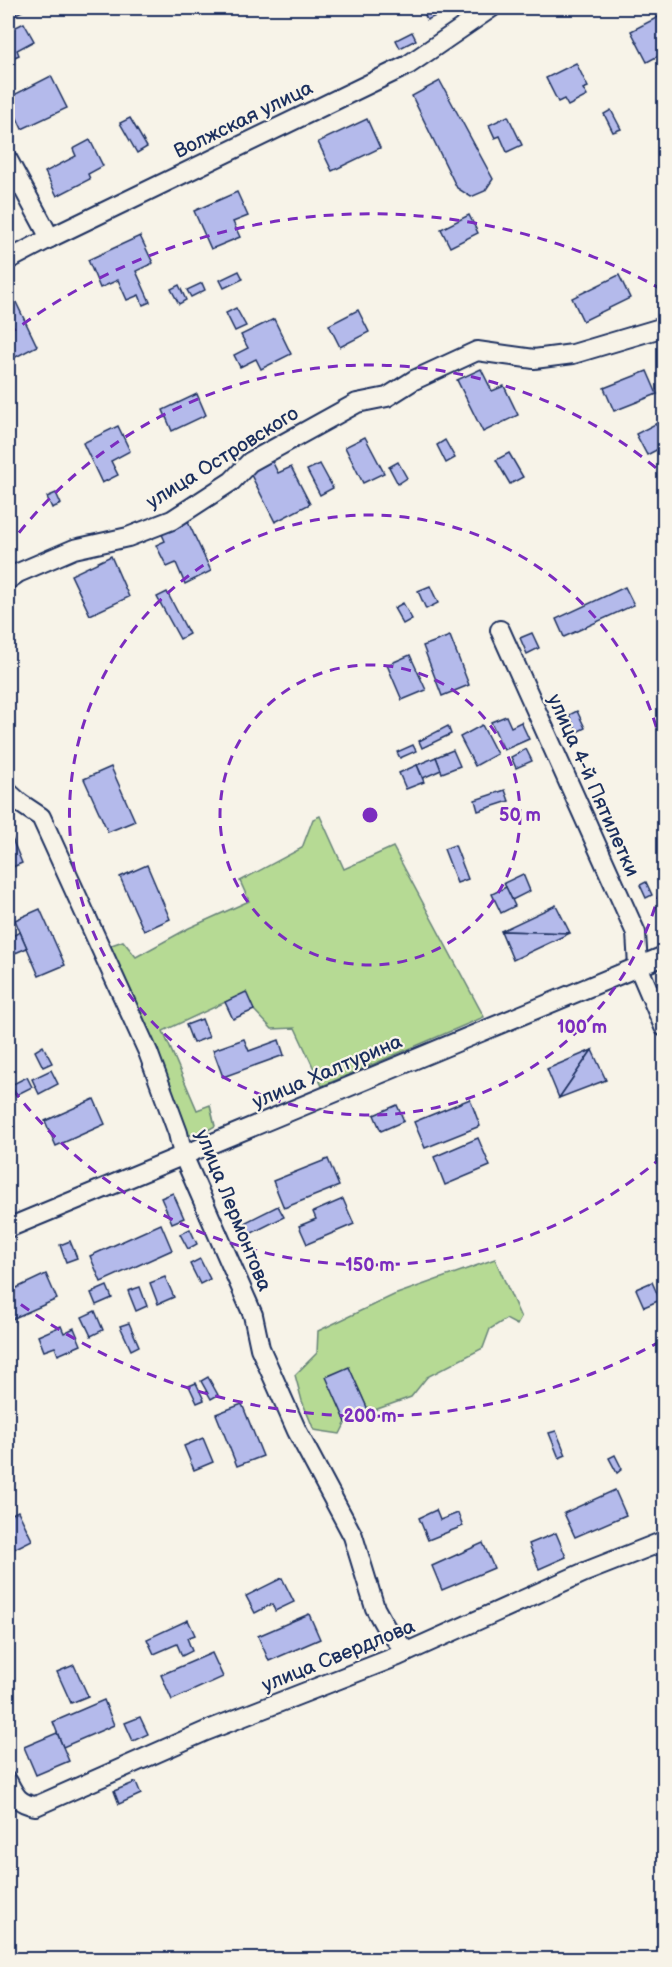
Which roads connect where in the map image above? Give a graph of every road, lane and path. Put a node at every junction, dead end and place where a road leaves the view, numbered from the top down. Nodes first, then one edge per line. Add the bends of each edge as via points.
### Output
1 (489, 8) edge
2 (8, 160) edge
3 (50, 238) junction
4 (8, 260) edge
5 (664, 327) edge
6 (8, 580) edge
7 (500, 630) dead end
8 (8, 792) edge
9 (664, 956) edge
10 (638, 966) junction
11 (664, 1027) edge
12 (183, 1155) junction
13 (8, 1228) edge
14 (664, 1541) edge
15 (408, 1652) junction
16 (8, 1782) edge

1 - 3 street, Волжская улица via 408,64
2 - 3 street
3 - 4 street, Волжская улица
5 - 6 street, улица Островского via 573,354 534,359 477,351 387,397 357,403 250,462 232,481 172,520 128,537 74,549
7 - 10 street, улица 4-й Пятилетки via 636,933
8 - 12 street, улица Лермонтова via 41,817 148,1052
9 - 10 street, улица Халтурина
10 - 11 street, улица 4-й Пятилетки
10 - 12 street, улица Халтурина
12 - 13 street, улица Халтурина
12 - 15 street, улица Лермонтова via 253,1315 260,1348 297,1431 353,1536 375,1608 386,1629
14 - 15 street, улица Свердлова
15 - 16 street, улица Свердлова via 206,1731 36,1806 15,1797

